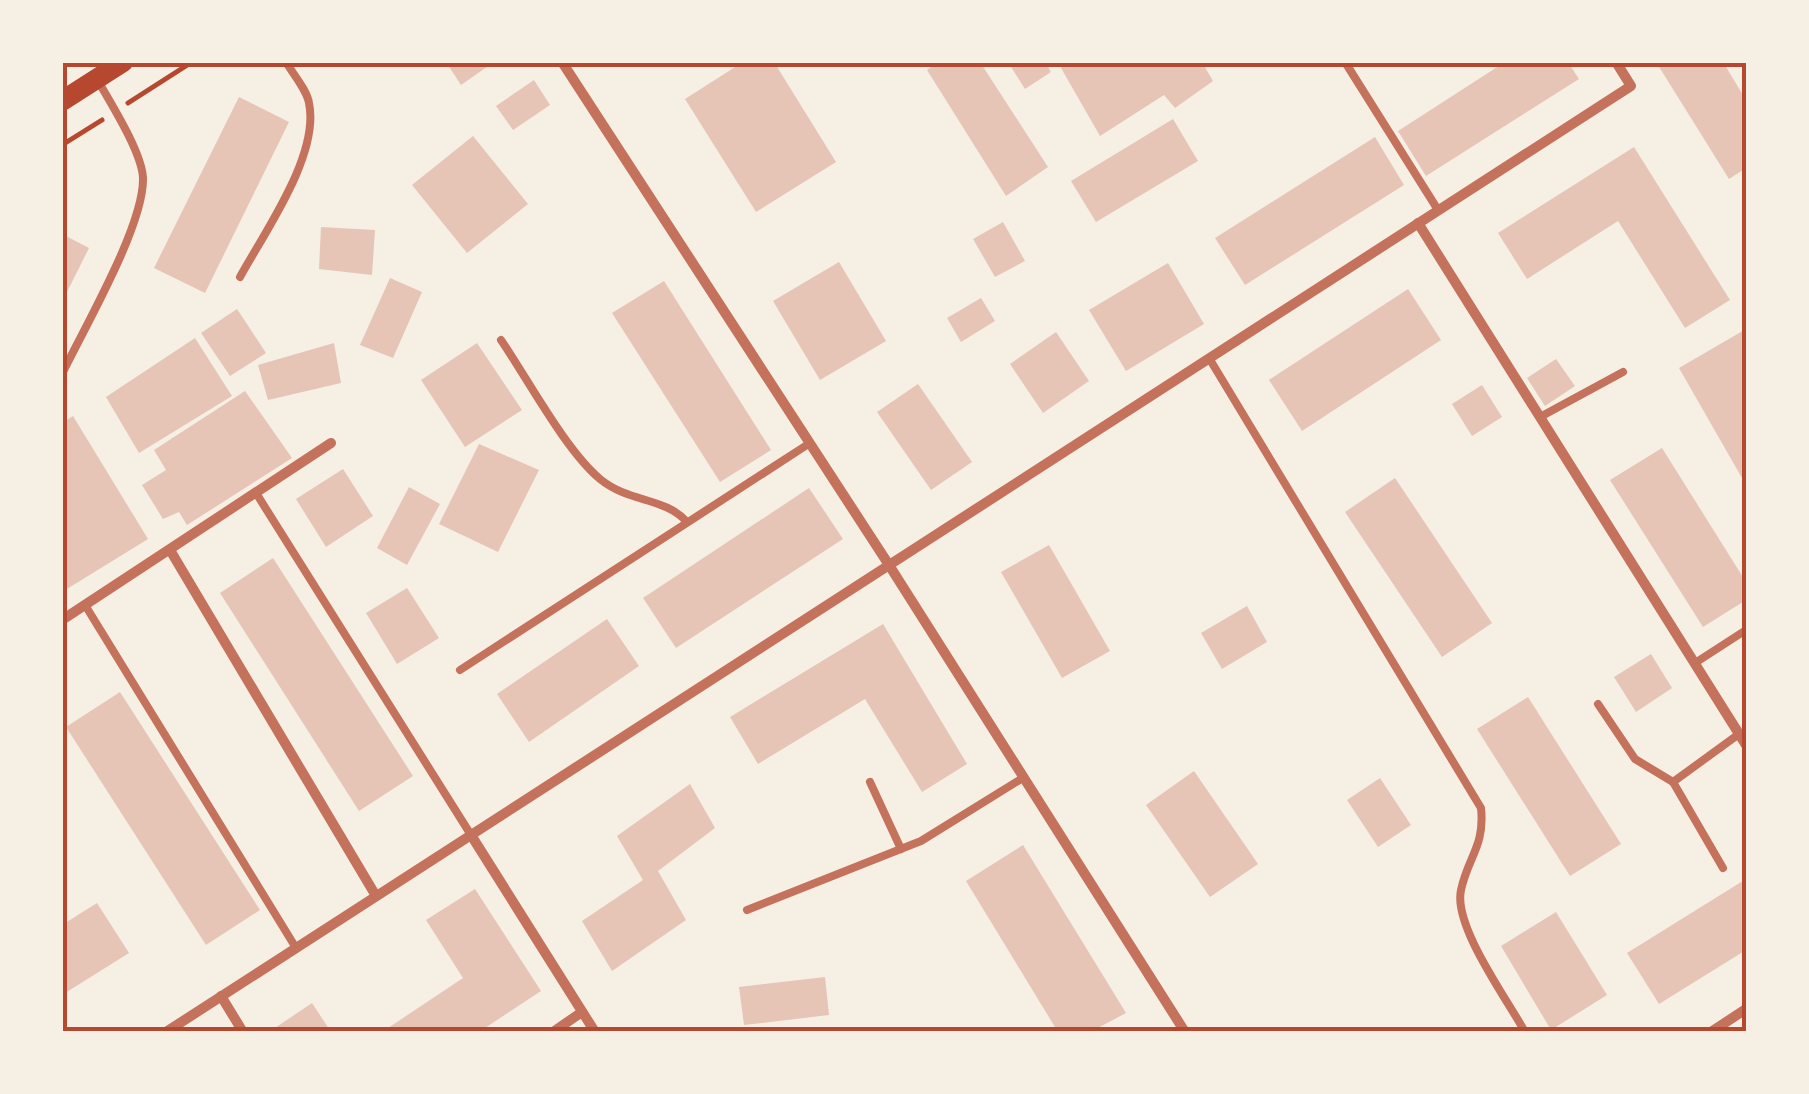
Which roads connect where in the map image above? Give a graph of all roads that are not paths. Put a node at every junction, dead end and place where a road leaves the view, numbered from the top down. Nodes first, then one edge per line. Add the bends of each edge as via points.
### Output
1 (123, 62) edge
2 (286, 62) edge
3 (562, 62) edge
4 (1345, 62) edge
5 (1616, 62) edge
6 (97, 79) junction
7 (62, 101) edge
8 (1438, 210) junction
9 (1418, 223) junction
10 (240, 277) dead end
11 (502, 340) dead end
12 (1209, 358) junction
13 (1623, 372) dead end
14 (62, 374) edge
15 (1540, 417) junction
16 (332, 443) dead end
17 (810, 443) junction
18 (256, 493) junction
19 (687, 522) junction
20 (170, 550) junction
21 (889, 565) junction
22 (85, 605) junction
23 (62, 620) edge
24 (1746, 630) edge
25 (1695, 663) junction
26 (460, 670) dead end
27 (1598, 704) dead end
28 (1739, 734) junction
29 (1746, 746) edge
30 (1021, 778) junction
31 (870, 782) dead end
32 (1672, 782) junction
33 (471, 835) junction
34 (901, 849) junction
35 (1723, 868) dead end
36 (376, 896) junction
37 (746, 910) dead end
38 (296, 948) junction
39 (221, 996) junction
40 (582, 1012) junction
41 (1745, 1012) edge
42 (166, 1032) edge
43 (243, 1032) edge
44 (554, 1032) edge
45 (594, 1032) edge
46 (1185, 1032) edge
47 (1525, 1032) edge
48 (1711, 1032) edge

1 - 6 main road
2 - 10 lane via 310,102 309,134 298,170
3 - 17 street
4 - 8 lane
5 - 8 street via 1630,86
6 - 7 main road
6 - 14 lane via 143,177 130,232
8 - 9 street
9 - 12 street
9 - 15 street
11 - 19 lane via 588,468 634,500 678,511
12 - 21 street
12 - 47 lane via 1481,808 1484,833 1460,892 1462,920
13 - 15 lane
15 - 25 street
16 - 18 street
17 - 19 lane
17 - 21 street
18 - 20 street
18 - 33 lane
19 - 26 lane
20 - 22 street
20 - 36 street
21 - 30 street
21 - 33 street
22 - 23 street
22 - 38 lane
24 - 25 lane
25 - 28 street
27 - 32 lane via 1635,759
28 - 29 street
28 - 32 lane
30 - 34 lane
30 - 46 street
31 - 34 lane
32 - 35 lane
33 - 36 street
33 - 40 street
34 - 37 lane
36 - 38 street
38 - 39 street
39 - 42 street
39 - 43 street
40 - 44 street
40 - 45 street
41 - 48 street

